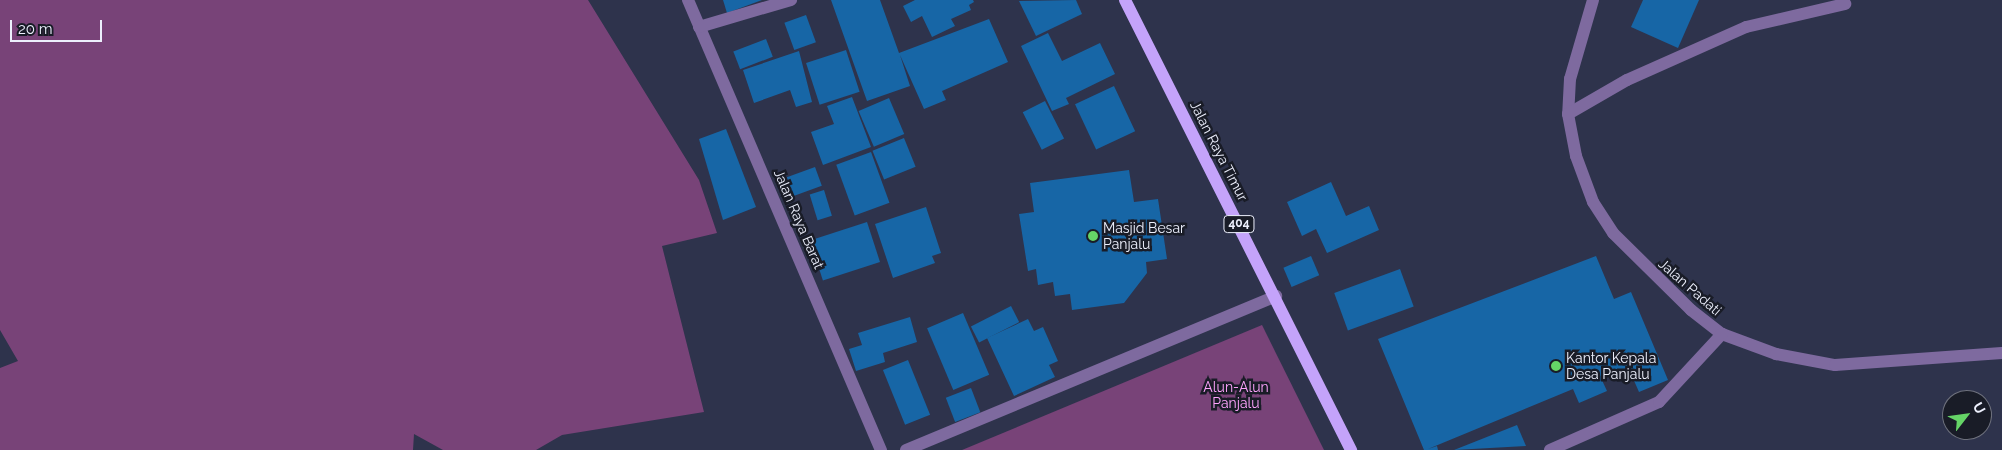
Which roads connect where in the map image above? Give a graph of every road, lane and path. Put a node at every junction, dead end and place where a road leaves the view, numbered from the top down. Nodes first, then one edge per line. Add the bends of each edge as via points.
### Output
1 (688, 0) edge
2 (791, 0) edge
3 (1125, 0) edge
4 (1593, 0) edge
5 (1846, 4) dead end
6 (699, 26) junction
7 (1568, 114) junction
8 (1276, 296) junction
9 (1722, 334) junction
10 (2002, 353) edge
11 (881, 450) edge
12 (906, 450) edge
13 (1351, 450) edge
14 (1550, 450) edge

1 - 6 street, Jalan Raya Barat
2 - 6 street
3 - 8 main road, Jalan Raya Timur / 404
4 - 7 street, Jalan Padati via 1570,79
5 - 7 street via 1746,27 1627,80
6 - 11 street, Jalan Raya Barat
7 - 9 street, Jalan Padati via 1576,156 1593,202 1613,233 1650,273
8 - 12 street
8 - 13 main road, Jalan Raya Timur / 404
9 - 10 street, Jalan Padati via 1776,354 1834,365
9 - 14 street via 1659,402

